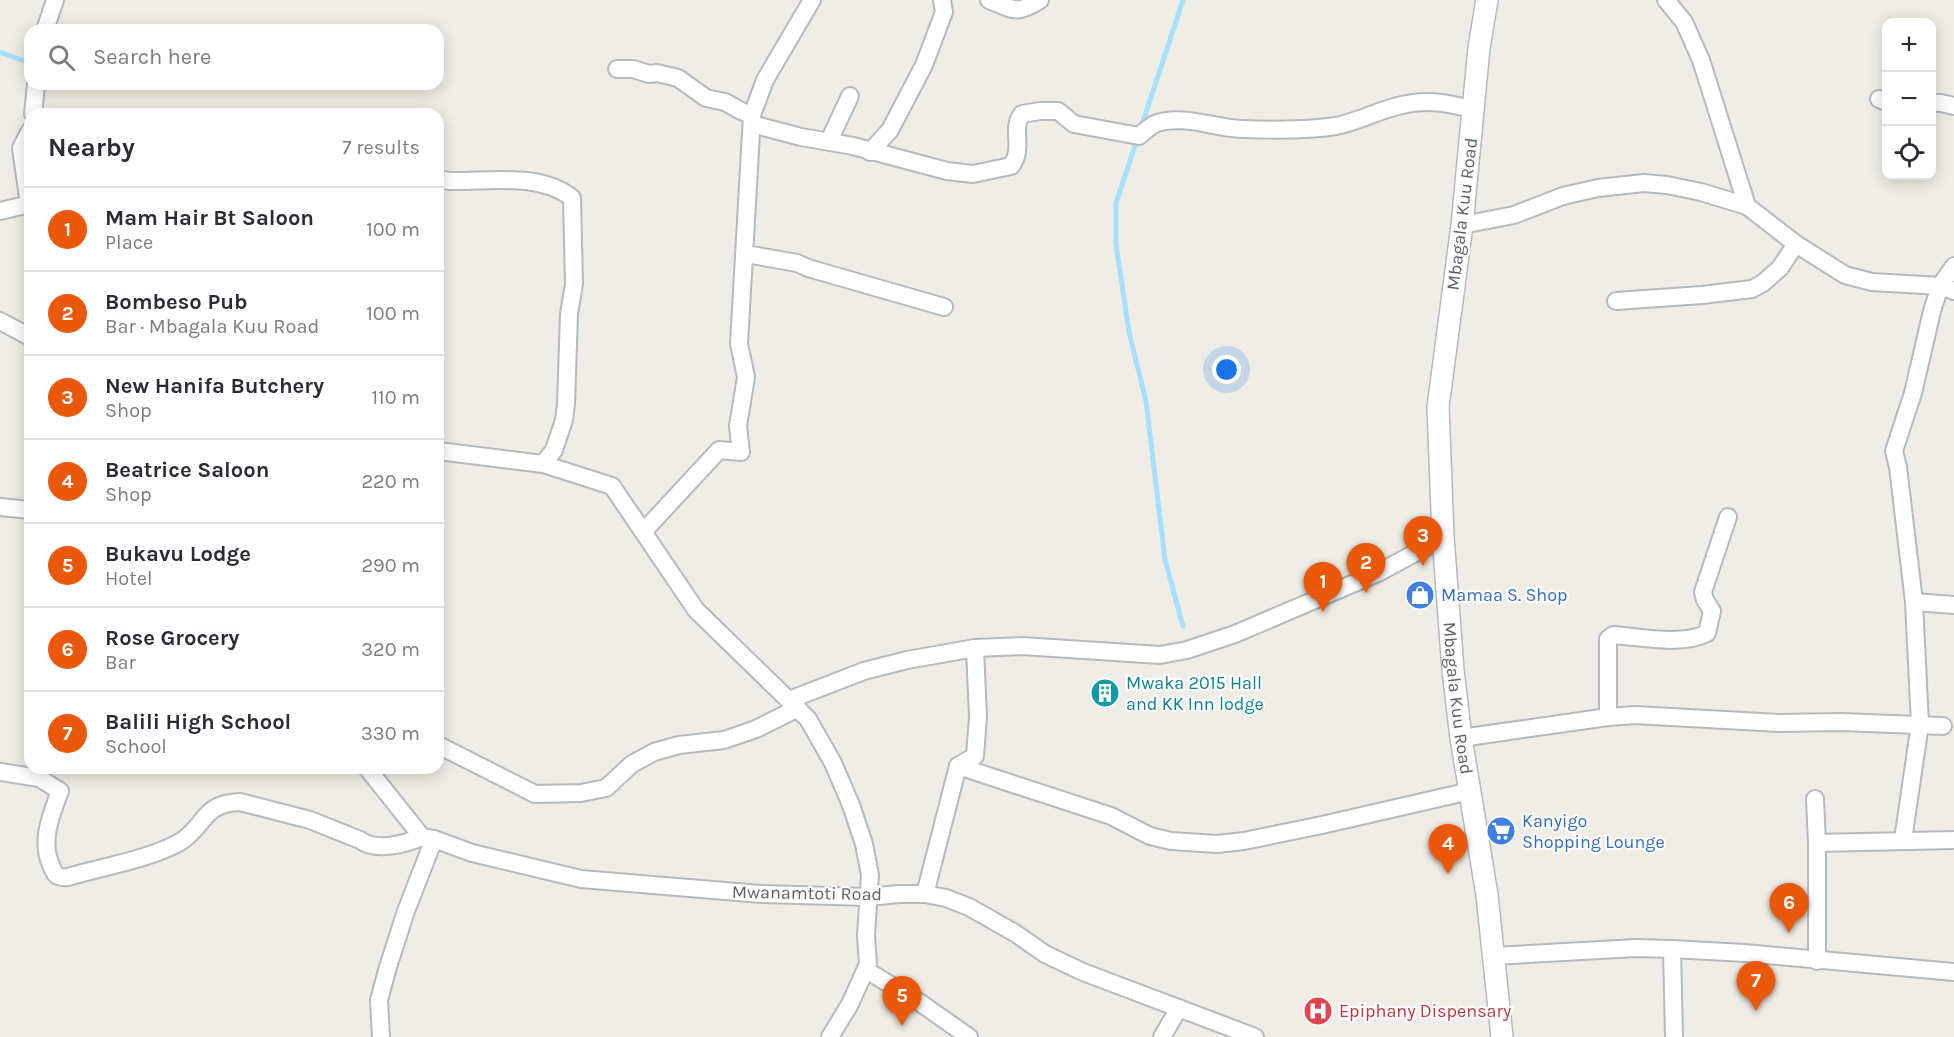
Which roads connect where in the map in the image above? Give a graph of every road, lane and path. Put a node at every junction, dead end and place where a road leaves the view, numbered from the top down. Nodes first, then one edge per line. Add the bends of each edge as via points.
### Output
1 (55, 0) edge
2 (811, 0) edge
3 (942, 0) edge
4 (989, 0) edge
5 (1040, 0) edge
6 (1487, 0) edge
7 (1666, 0) edge
8 (47, 24) edge
9 (618, 69) dead end
10 (35, 90) edge
11 (850, 96) dead end
12 (1936, 103) edge
13 (1954, 106) edge
14 (34, 108) edge
15 (1475, 110) junction
16 (752, 119) junction
17 (829, 141) junction
18 (24, 142) edge
19 (870, 152) junction
20 (24, 169) edge
21 (444, 180) edge
22 (24, 205) edge
23 (1747, 206) junction
24 (0, 211) edge
25 (1462, 225) junction
26 (1796, 244) junction
27 (746, 254) junction
28 (1954, 266) edge
29 (1947, 289) edge
30 (1616, 301) dead end
31 (944, 307) dead end
32 (0, 321) edge
33 (24, 334) edge
34 (444, 452) edge
35 (543, 464) junction
36 (0, 507) edge
37 (24, 509) edge
38 (1728, 517) dead end
39 (644, 531) junction
40 (1443, 536) junction
41 (1914, 602) junction
42 (1954, 605) edge
43 (975, 648) junction
44 (793, 704) junction
45 (1608, 717) junction
46 (1920, 724) junction
47 (1943, 726) dead end
48 (1461, 738) junction
49 (444, 748) edge
50 (958, 766) junction
51 (0, 772) edge
52 (372, 774) edge
53 (1470, 791) junction
54 (1815, 799) dead end
55 (428, 838) junction
56 (1903, 840) junction
57 (1954, 840) edge
58 (1817, 843) junction
59 (925, 894) junction
60 (868, 897) junction
61 (1672, 949) junction
62 (1494, 956) junction
63 (1817, 961) junction
64 (866, 970) junction
65 (1954, 972) edge
66 (1179, 1008) junction
67 (381, 1037) edge
68 (830, 1037) edge
69 (969, 1037) edge
70 (1162, 1037) edge
71 (1255, 1037) edge
72 (1502, 1037) edge
73 (1674, 1037) edge

1 - 8 street
2 - 16 street via 765,80
3 - 19 street via 944,12 924,65 890,130
4 - 5 street via 1015,11
6 - 15 street, Mbagala Kuu Road
7 - 23 street via 1684,22 1701,60
9 - 16 street via 678,78 706,98 725,102
10 - 14 street
11 - 17 street
12 - 13 street
15 - 19 street via 1448,103 1416,102 1362,119 1311,129 1242,129 1176,120 1156,123 1139,136 1074,124 1058,111 1040,111 1022,114 1018,119 1017,157 1011,166 973,174
15 - 25 street, Mbagala Kuu Road
16 - 17 street via 801,137
16 - 27 street
17 - 19 street
18 - 20 street
21 - 35 street via 543,183 572,198 573,284 566,404 554,450
22 - 24 street
23 - 25 street via 1701,192 1644,183 1572,194 1514,215
23 - 26 street
25 - 40 street, Mbagala Kuu Road via 1438,407
26 - 29 street via 1845,275 1872,282
26 - 30 street via 1780,268 1752,289
27 - 31 street via 797,263
27 - 39 street via 739,344 746,377 738,426 741,452 719,450
28 - 29 street
29 - 41 street via 1932,311 1913,393 1894,451
32 - 33 street
34 - 35 street
35 - 39 street via 612,486
36 - 37 street
38 - 45 street via 1703,592 1712,611 1707,633 1678,640 1613,635 1608,639
39 - 44 street via 696,610
40 - 43 street via 1378,573 1235,634 1187,650 1160,655 1022,645
40 - 48 street, Mbagala Kuu Road
41 - 42 street
41 - 46 street
43 - 44 street via 864,671
43 - 50 street via 975,756
44 - 49 street via 756,729 724,740 654,752 632,764 606,788 581,793 535,794
44 - 60 street via 817,733 851,805 868,861
45 - 46 street
45 - 48 street
46 - 47 street
46 - 56 street
48 - 53 street, Mbagala Kuu Road
50 - 53 street via 1111,816 1150,837 1171,842 1244,842
50 - 59 street
51 - 55 street via 39,778 60,791 45,848 58,877 155,853 180,842 208,812 231,802 310,820 367,845 396,845
52 - 55 street
53 - 62 street, Mbagala Kuu Road
54 - 58 street
55 - 60 street, Mwanamtoti Road via 472,853 581,879 761,894
55 - 67 street via 379,999
56 - 57 street
56 - 58 street
58 - 63 street
59 - 60 street, Mwanamtoti Road
59 - 66 street, Mwanamtoti Road via 969,907 1045,954 1083,972
60 - 64 street
61 - 62 street
61 - 63 street
61 - 73 street
62 - 72 street, Mbagala Kuu Road
63 - 65 street
64 - 68 street
64 - 69 street
66 - 70 street
66 - 71 street, Mwanamtoti Road

